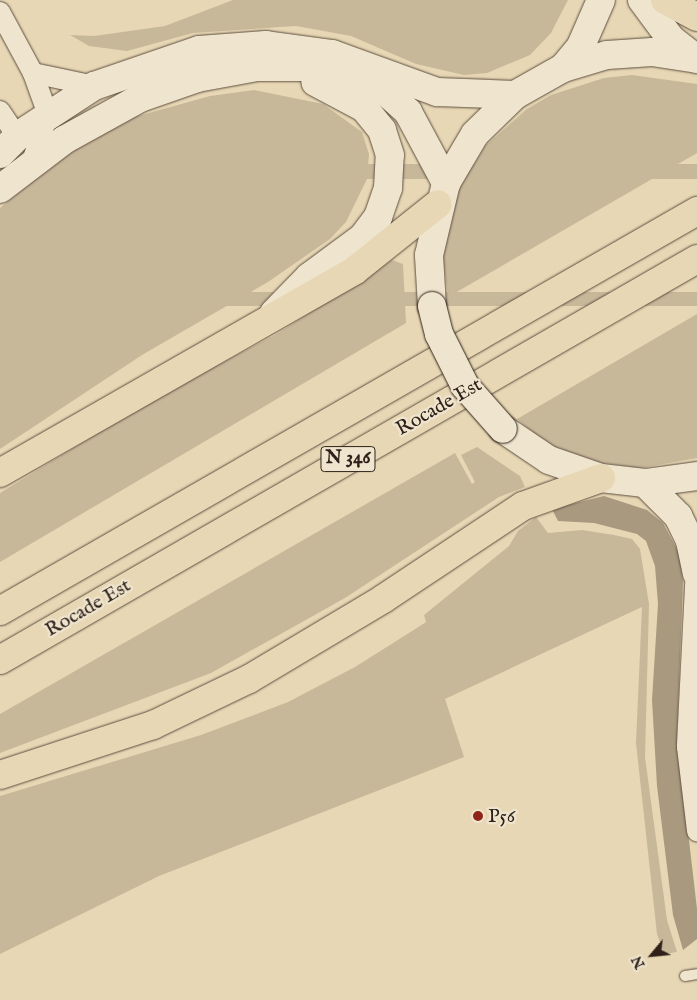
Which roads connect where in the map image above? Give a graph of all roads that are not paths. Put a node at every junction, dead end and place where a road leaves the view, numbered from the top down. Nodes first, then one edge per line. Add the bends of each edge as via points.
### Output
1 (601, 0) edge
2 (642, 0) edge
3 (665, 0) edge
4 (0, 12) edge
5 (697, 17) edge
6 (697, 59) edge
7 (257, 68) junction
8 (563, 68) junction
9 (33, 73) junction
10 (94, 86) junction
11 (515, 94) junction
12 (0, 110) edge
13 (48, 115) junction
14 (39, 145) junction
15 (0, 154) edge
16 (0, 189) edge
17 (442, 193) junction
18 (697, 211) edge
19 (697, 259) edge
20 (267, 319) junction
21 (0, 473) edge
22 (697, 476) edge
23 (601, 478) junction
24 (645, 483) junction
25 (697, 570) edge
26 (0, 611) edge
27 (0, 660) edge
28 (0, 775) edge
29 (697, 831) edge
30 (697, 974) edge
31 (685, 976) dead end

1 - 8 main road via 580,48
2 - 6 main road via 671,39
3 - 5 highway
4 - 9 street
6 - 8 main road via 652,52 607,55
7 - 14 main road via 197,78 140,98
7 - 17 main road via 320,67 386,92 408,112
7 - 20 main road via 307,78 364,108 382,130 390,155 388,188 368,231 309,277
8 - 11 main road
9 - 10 street
9 - 13 street
10 - 11 main road via 199,50 266,45 332,54 437,92
10 - 13 main road
11 - 17 main road via 475,134
12 - 14 street
13 - 14 main road
14 - 15 main road
14 - 16 main road
17 - 20 highway via 354,270
17 - 23 main road, bridge via 429,254 432,306 439,334 464,386 503,429 548,460
18 - 26 highway, Rocade Est / N 346
19 - 27 highway, Rocade Est / N 346
20 - 21 highway
22 - 24 main road
23 - 24 main road
23 - 28 highway via 523,506 383,599 249,679 153,725
24 - 25 main road via 678,516
25 - 29 street via 687,747
30 - 31 lane

